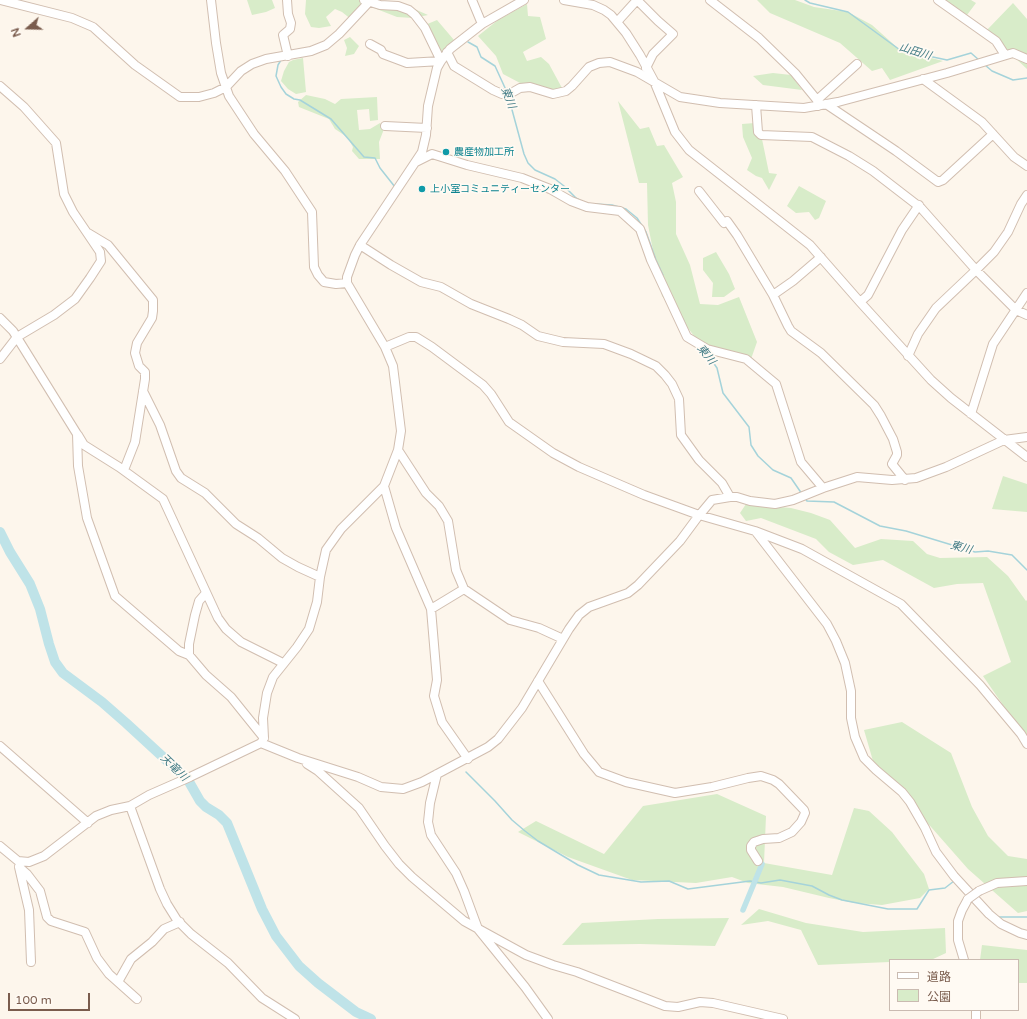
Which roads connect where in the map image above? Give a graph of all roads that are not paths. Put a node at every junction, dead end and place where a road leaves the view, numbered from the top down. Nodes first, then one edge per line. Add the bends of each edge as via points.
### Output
1 (1, 0) edge
2 (211, 0) edge
3 (288, 0) edge
4 (472, 0) edge
5 (524, 0) edge
6 (564, 0) edge
7 (710, 0) edge
8 (938, 0) edge
9 (366, 1) edge
10 (617, 22) junction
11 (482, 24) junction
12 (370, 44) dead end
13 (446, 52) junction
14 (1005, 55) junction
15 (288, 56) junction
16 (1027, 59) edge
17 (441, 61) junction
18 (857, 64) dead end
19 (646, 68) junction
20 (923, 79) junction
21 (654, 81) junction
22 (0, 86) edge
23 (226, 87) junction
24 (820, 103) junction
25 (756, 105) junction
26 (385, 126) dead end
27 (427, 128) junction
28 (993, 134) junction
29 (416, 162) junction
30 (1027, 166) edge
31 (699, 191) dead end
32 (1027, 195) edge
33 (919, 206) junction
34 (86, 232) junction
35 (360, 245) junction
36 (821, 257) junction
37 (976, 270) junction
38 (348, 283) junction
39 (1027, 293) edge
40 (773, 295) junction
41 (860, 302) junction
42 (1016, 310) junction
43 (1027, 315) edge
44 (0, 318) edge
45 (17, 337) junction
46 (385, 347) junction
47 (908, 356) junction
48 (0, 359) edge
49 (142, 391) junction
50 (971, 414) junction
51 (77, 434) junction
52 (1027, 437) edge
53 (1004, 440) junction
54 (398, 450) junction
55 (1027, 457) edge
56 (124, 470) junction
57 (905, 480) junction
58 (384, 486) junction
59 (823, 488) junction
60 (730, 497) junction
61 (699, 515) junction
62 (755, 531) junction
63 (320, 577) junction
64 (464, 589) junction
65 (206, 593) junction
66 (432, 609) junction
67 (563, 639) junction
68 (189, 655) junction
69 (283, 663) junction
70 (538, 682) junction
71 (263, 740) junction
72 (1027, 744) edge
73 (0, 746) edge
74 (298, 758) junction
75 (468, 759) junction
76 (437, 774) junction
77 (130, 806) junction
78 (88, 823) junction
79 (0, 846) edge
80 (758, 861) dead end
81 (19, 864) junction
82 (1027, 881) edge
83 (180, 922) junction
84 (478, 929) junction
85 (1027, 935) edge
86 (964, 959) edge
87 (31, 962) dead end
88 (118, 982) junction
89 (137, 999) dead end
90 (295, 1019) edge
91 (548, 1019) edge
92 (783, 1019) edge

1 - 23 street via 72,18 93,27 135,65 180,97 199,97
2 - 23 street via 221,73
3 - 15 street via 291,23 290,29 283,35
4 - 11 street
5 - 11 street
6 - 10 street via 593,5 604,10
7 - 24 street via 759,38 795,73
8 - 14 street via 996,41
9 - 15 street via 339,34 326,45
9 - 17 street via 398,6 416,15
10 - 19 street
10 - 19 street via 638,0 673,34 653,54
11 - 13 street
12 - 17 street via 383,54 407,62
13 - 17 street
13 - 21 street via 454,66 502,94 530,87 553,94 566,91 589,67 610,62
14 - 16 street via 1013,53
14 - 20 street
15 - 23 street via 252,64 241,71
17 - 27 street via 428,106
18 - 24 street
19 - 21 street
20 - 24 street
20 - 28 street via 982,122
21 - 25 street via 680,97 706,102
21 - 36 street via 675,132 689,150 794,232
22 - 34 street via 24,107 56,144 64,194
23 - 38 street via 237,110 285,171 312,212 314,268 318,275 324,282
24 - 25 street via 804,108
24 - 28 street via 896,151 938,182 944,180
25 - 33 street via 758,132 761,135 812,137 873,171
26 - 27 street
27 - 29 street via 425,144
28 - 30 street via 1014,157
29 - 35 street
29 - 59 street via 432,154 522,178 587,207 620,210 640,229 651,260 687,337 707,349 746,359 776,384 801,462
31 - 40 street via 724,223 727,221
32 - 37 street via 1008,232 994,252
33 - 37 street
33 - 41 street via 902,230 868,295
34 - 45 street via 100,252 101,261 90,278 75,299
34 - 49 street via 108,245 153,300 152,318 137,343 135,353 139,366 145,372
35 - 38 street via 350,270
35 - 60 street via 421,282 441,287 471,304 509,318 538,336 563,342 604,344 656,366 672,384 679,399 681,435 699,460 722,483
36 - 40 street
36 - 41 street
37 - 42 street
37 - 47 street via 936,308 918,334
38 - 46 street
39 - 42 street
40 - 57 street via 791,331 821,353 882,416 897,452 892,464
41 - 47 street
42 - 43 street
42 - 50 street via 993,344
44 - 45 street
45 - 48 street
45 - 51 street
46 - 54 street via 393,366 398,399 401,431
46 - 61 street via 409,337 416,337 483,385 509,422 553,453 644,496
47 - 50 street
49 - 56 street via 135,442
49 - 63 street via 160,425 176,471 181,478 205,493 236,524 282,558
50 - 53 street
51 - 56 street via 84,445
51 - 68 street via 78,466 87,518 115,596 179,651
52 - 53 street
53 - 55 street
53 - 57 street via 946,467
54 - 58 street
54 - 64 street via 448,521 456,570
56 - 65 street via 163,499
57 - 59 street via 857,477
58 - 63 street via 331,542 326,550
58 - 66 street via 396,528
59 - 60 street via 775,504
60 - 61 street via 712,500
61 - 62 street
61 - 67 street via 680,542 638,585 628,593 590,607 579,614
62 - 72 street via 802,548 901,604 980,685
62 - 85 street via 827,624 836,641 845,663 851,691 851,718 855,737 864,758 910,802 936,852 954,876 1001,924
63 - 69 street via 317,602 309,629
64 - 66 street
64 - 67 street via 510,620 539,628
65 - 68 street via 199,601 195,615 188,644
65 - 69 street via 226,629 242,642
66 - 75 street via 437,680 434,696 442,722
67 - 70 street
68 - 71 street via 206,675 231,697
69 - 71 street via 266,693
70 - 75 street via 498,739
70 - 80 street via 598,772 626,782 675,793 761,776 779,784 805,813 792,832 779,838 763,838 754,842 751,850
71 - 74 street
71 - 77 street
73 - 78 street
74 - 76 street via 381,787 404,789
74 - 84 street via 318,771 359,808 385,846 412,877 464,921
75 - 76 street
76 - 84 street via 428,822 431,835 456,873
77 - 78 street via 96,816
77 - 83 street via 160,889
78 - 81 street via 44,856
79 - 81 street
81 - 87 street via 29,910
81 - 88 street via 40,891 47,917 51,921 84,932 97,958
82 - 86 street, bridge via 997,883 968,899 958,921 958,940
83 - 88 street via 164,929 131,959
83 - 90 street via 228,963 262,998
84 - 91 street
84 - 92 street via 526,955 665,1006 713,1003
88 - 89 street

